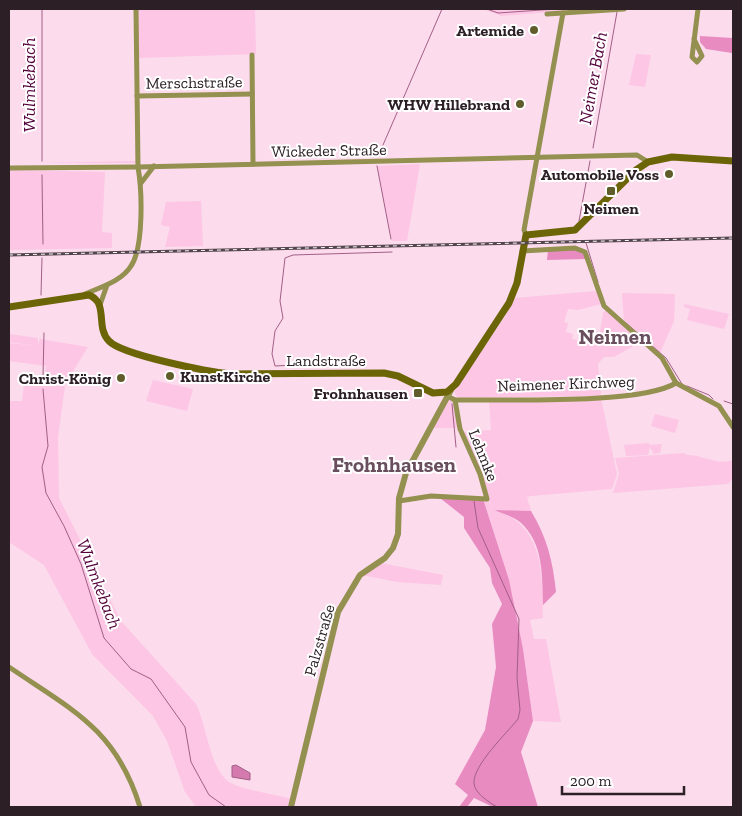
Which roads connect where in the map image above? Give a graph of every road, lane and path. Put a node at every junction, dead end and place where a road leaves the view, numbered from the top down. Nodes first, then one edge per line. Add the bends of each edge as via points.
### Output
1 (136, 9) edge
2 (624, 9) edge
3 (698, 9) edge
4 (548, 14) dead end
5 (564, 14) junction
6 (694, 39) dead end
7 (252, 55) dead end
8 (252, 94) junction
9 (136, 96) junction
10 (537, 158) junction
11 (733, 161) edge
12 (648, 162) junction
13 (253, 164) junction
14 (154, 166) junction
15 (138, 167) junction
16 (9, 168) edge
17 (141, 184) junction
18 (525, 238) junction
19 (522, 251) junction
20 (107, 285) junction
21 (85, 294) junction
22 (100, 305) junction
23 (9, 307) edge
24 (676, 383) junction
25 (436, 393) junction
26 (449, 393) junction
27 (455, 400) junction
28 (441, 407) junction
29 (733, 428) edge
30 (399, 501) junction
31 (9, 667) edge
32 (140, 807) edge
33 (291, 807) edge

1 - 9 street, Merschstraße
2 - 5 street
3 - 6 street
4 - 5 street
5 - 10 street
7 - 8 street, Merschstraße
8 - 9 street, Merschstraße
8 - 13 street, Merschstraße
9 - 15 street, Merschstraße
10 - 12 street, Wickeder Straße via 637,155
10 - 13 street, Wickeder Straße
10 - 18 street
11 - 12 main road via 672,157
12 - 18 main road via 575,230
13 - 14 street, Wickeder Straße
14 - 15 street, Wickeder Straße
14 - 17 street
15 - 16 street, Wickeder Straße
15 - 17 street, Merschstraße
17 - 20 street, Merschstraße via 138,252 131,267
18 - 19 main road
19 - 24 street via 575,248 585,252 604,306 662,358
19 - 26 main road via 517,282 502,317
20 - 21 street, Merschstraße
20 - 22 street
21 - 22 main road via 94,297
21 - 23 main road
22 - 25 main road, Landstraße via 105,336 121,349 231,374 392,374
24 - 27 street, Neimener Kirchweg via 665,390 602,398
24 - 29 street via 719,406
25 - 26 main road
25 - 28 street
26 - 27 street
26 - 28 street, Palzstraße
27 - 30 street, Lehmke via 460,429 487,499 431,496
28 - 30 street, Palzstraße via 412,461
30 - 33 street, Palzstraße via 398,534 393,548 360,576 338,612
31 - 32 street via 104,736 123,764

